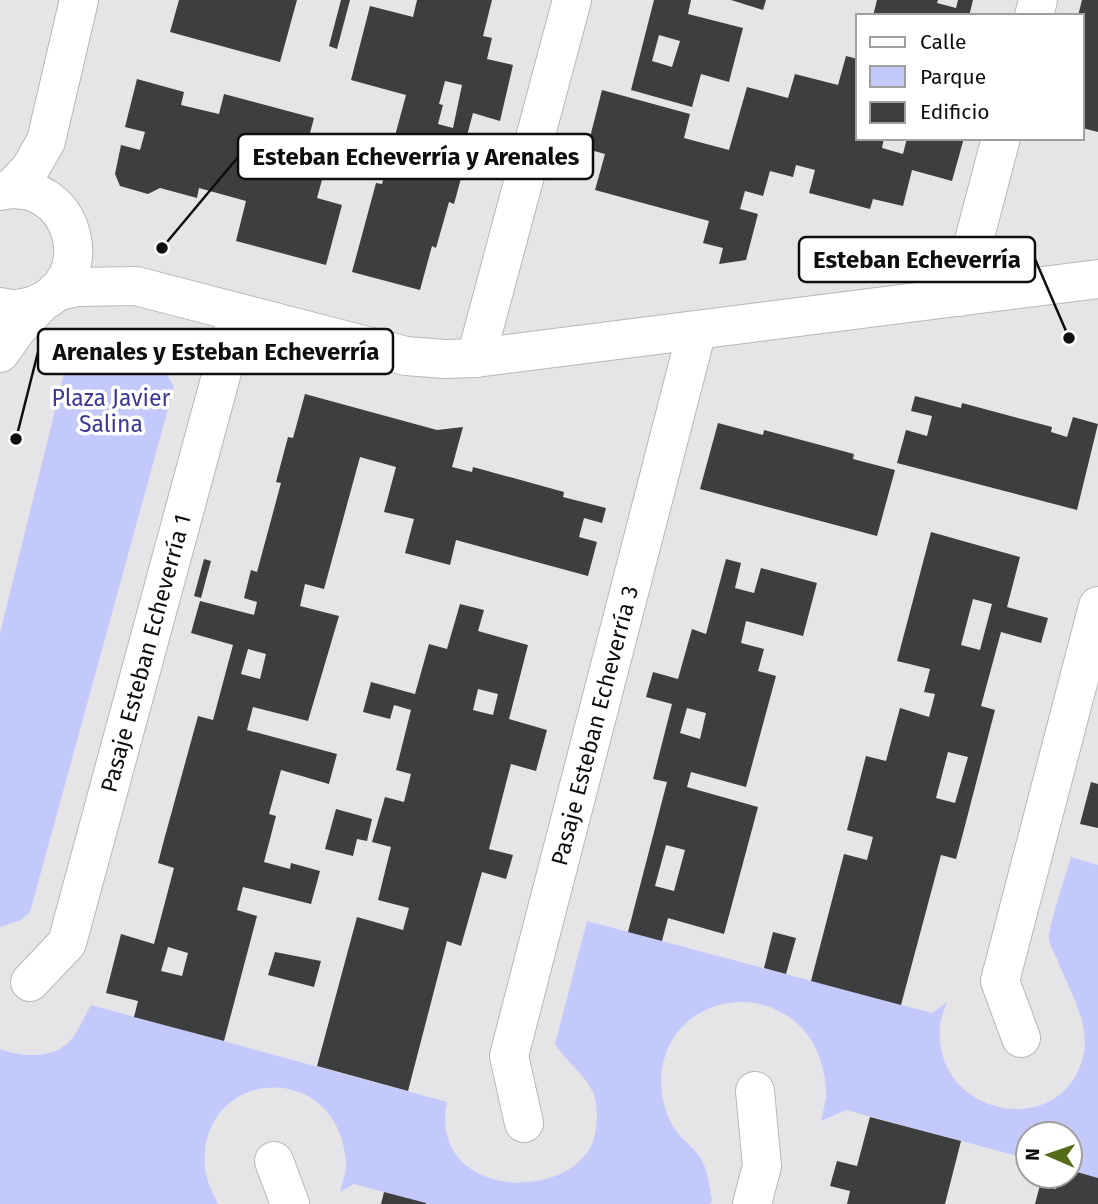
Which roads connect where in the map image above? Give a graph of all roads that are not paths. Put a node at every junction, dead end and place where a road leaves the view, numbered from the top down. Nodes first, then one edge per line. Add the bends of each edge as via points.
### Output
1 (79, 0) edge
2 (572, 0) edge
3 (1001, 140) edge
4 (46, 141) junction
5 (6, 190) edge
6 (68, 226) junction
7 (1098, 279) edge
8 (136, 286) junction
9 (49, 297) junction
10 (959, 297) junction
11 (0, 307) edge
12 (238, 313) junction
13 (697, 330) junction
14 (0, 353) edge
15 (476, 358) junction
16 (1098, 606) edge
17 (30, 982) dead end
18 (1021, 1038) dead end
19 (755, 1091) dead end
20 (524, 1123) dead end
21 (274, 1161) dead end
22 (290, 1204) edge
23 (752, 1204) edge

1 - 4 street
2 - 15 street
3 - 10 street
4 - 5 street via 30,169
4 - 6 street via 50,184
5 - 6 street via 32,191 50,201
6 - 8 street via 111,271
6 - 9 street via 74,251 71,266
7 - 10 street
8 - 9 street via 77,287
8 - 12 street
9 - 11 street via 24,308
9 - 14 street
10 - 13 street
12 - 15 street via 406,356
12 - 17 street, Pasaje Esteban Echeverría 1 via 67,943
13 - 15 street
13 - 20 street, Pasaje Esteban Echeverría 3 via 509,1056
16 - 18 street via 1000,981
19 - 23 street via 762,1166
21 - 22 street

